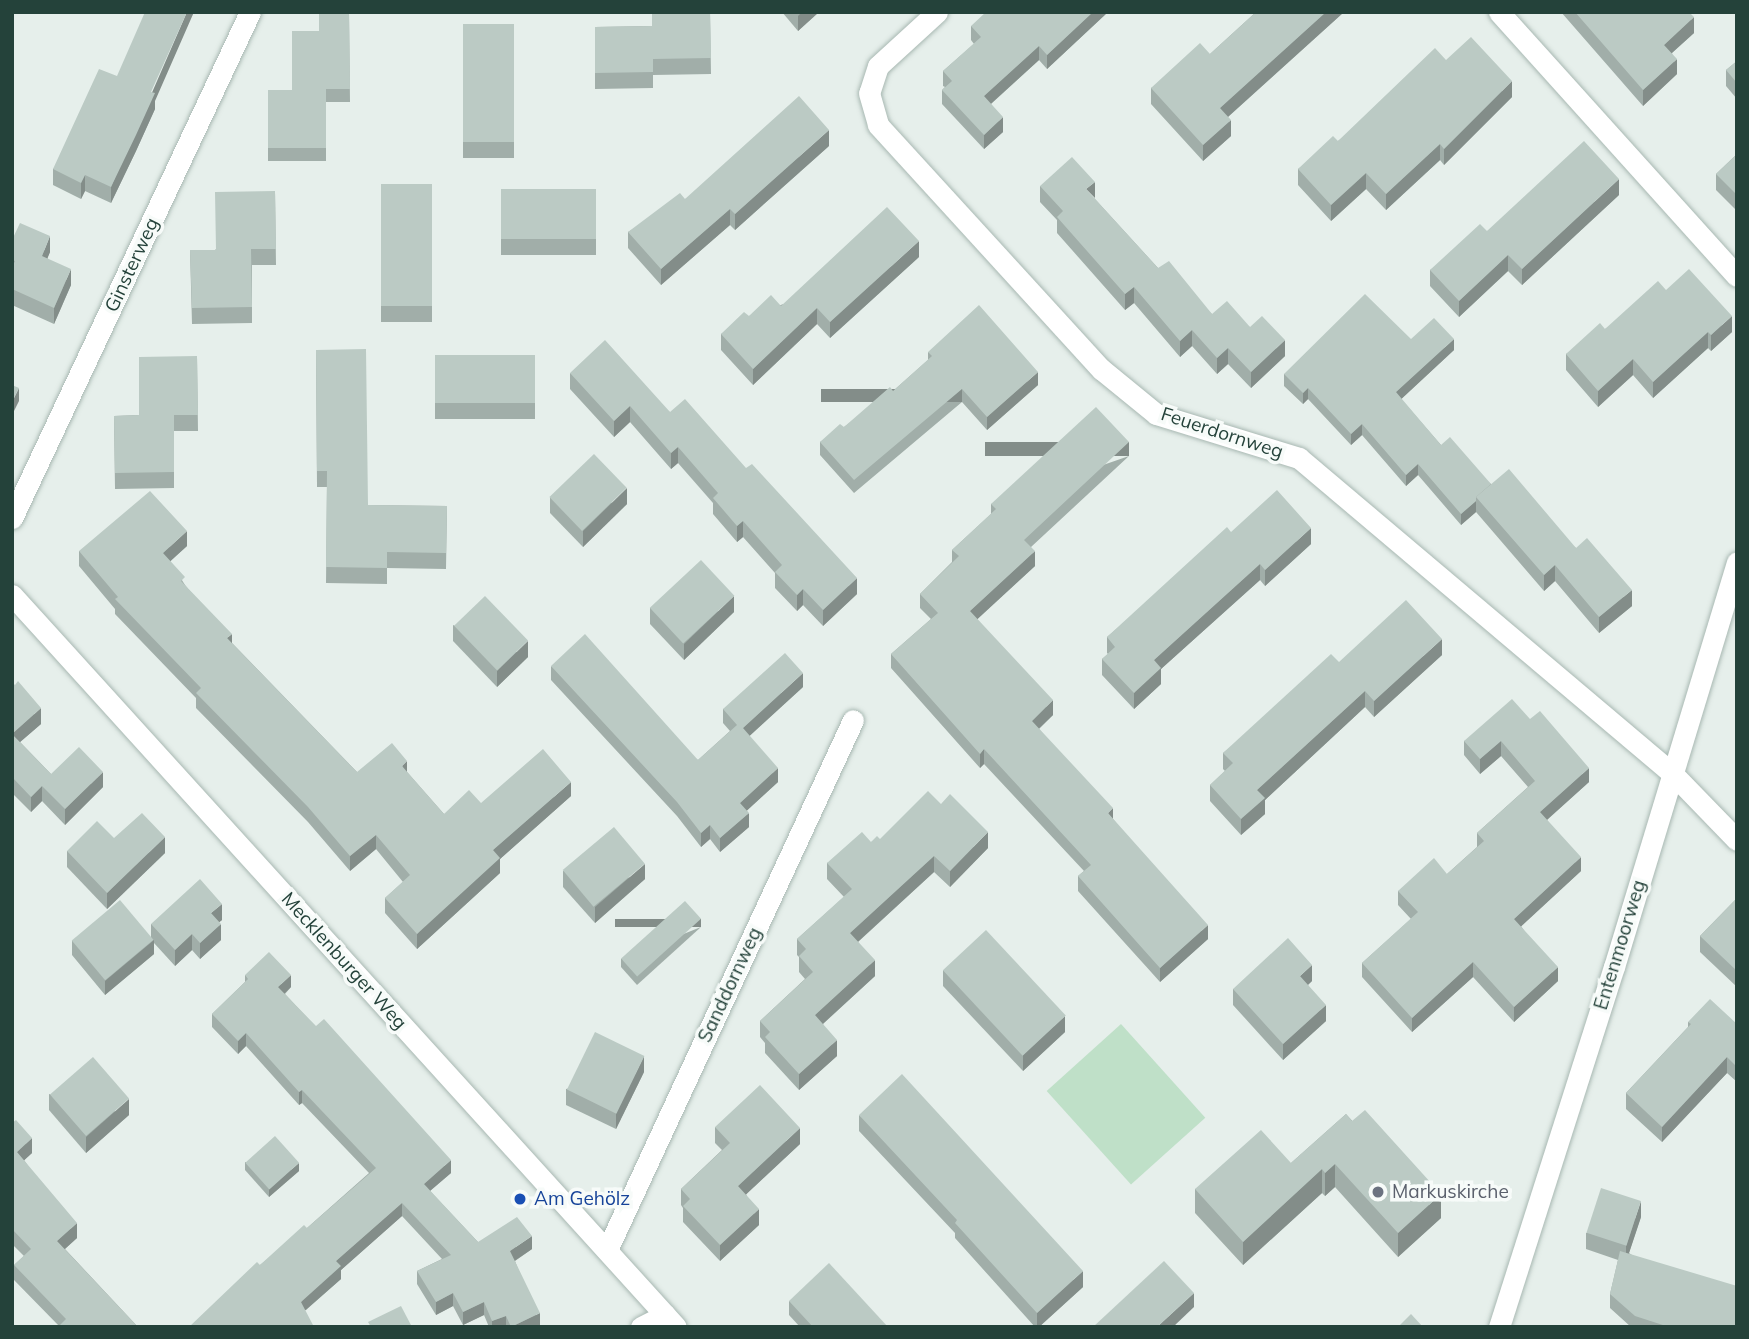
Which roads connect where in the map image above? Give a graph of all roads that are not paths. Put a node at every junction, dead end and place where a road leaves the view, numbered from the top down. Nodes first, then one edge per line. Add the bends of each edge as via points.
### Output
1 (250, 12) edge
2 (937, 12) edge
3 (1500, 12) edge
4 (1737, 276) edge
5 (12, 517) edge
6 (1737, 562) edge
7 (12, 595) edge
8 (853, 720) dead end
9 (1672, 773) junction
10 (1737, 840) edge
11 (607, 1250) junction
12 (671, 1321) edge
13 (641, 1327) edge
14 (1499, 1327) edge

1 - 5 street, Ginsterweg
2 - 9 street, Feuerdornweg via 878,66 869,93 878,125 1101,369 1156,414 1298,458
3 - 4 street
6 - 9 street, Entenmoorweg
7 - 11 street, Mecklenburger Weg
8 - 11 street, Sanddornweg
9 - 10 street, Feuerdornweg
9 - 14 street, Entenmoorweg
11 - 12 street, Mecklenburger Weg
12 - 13 street

